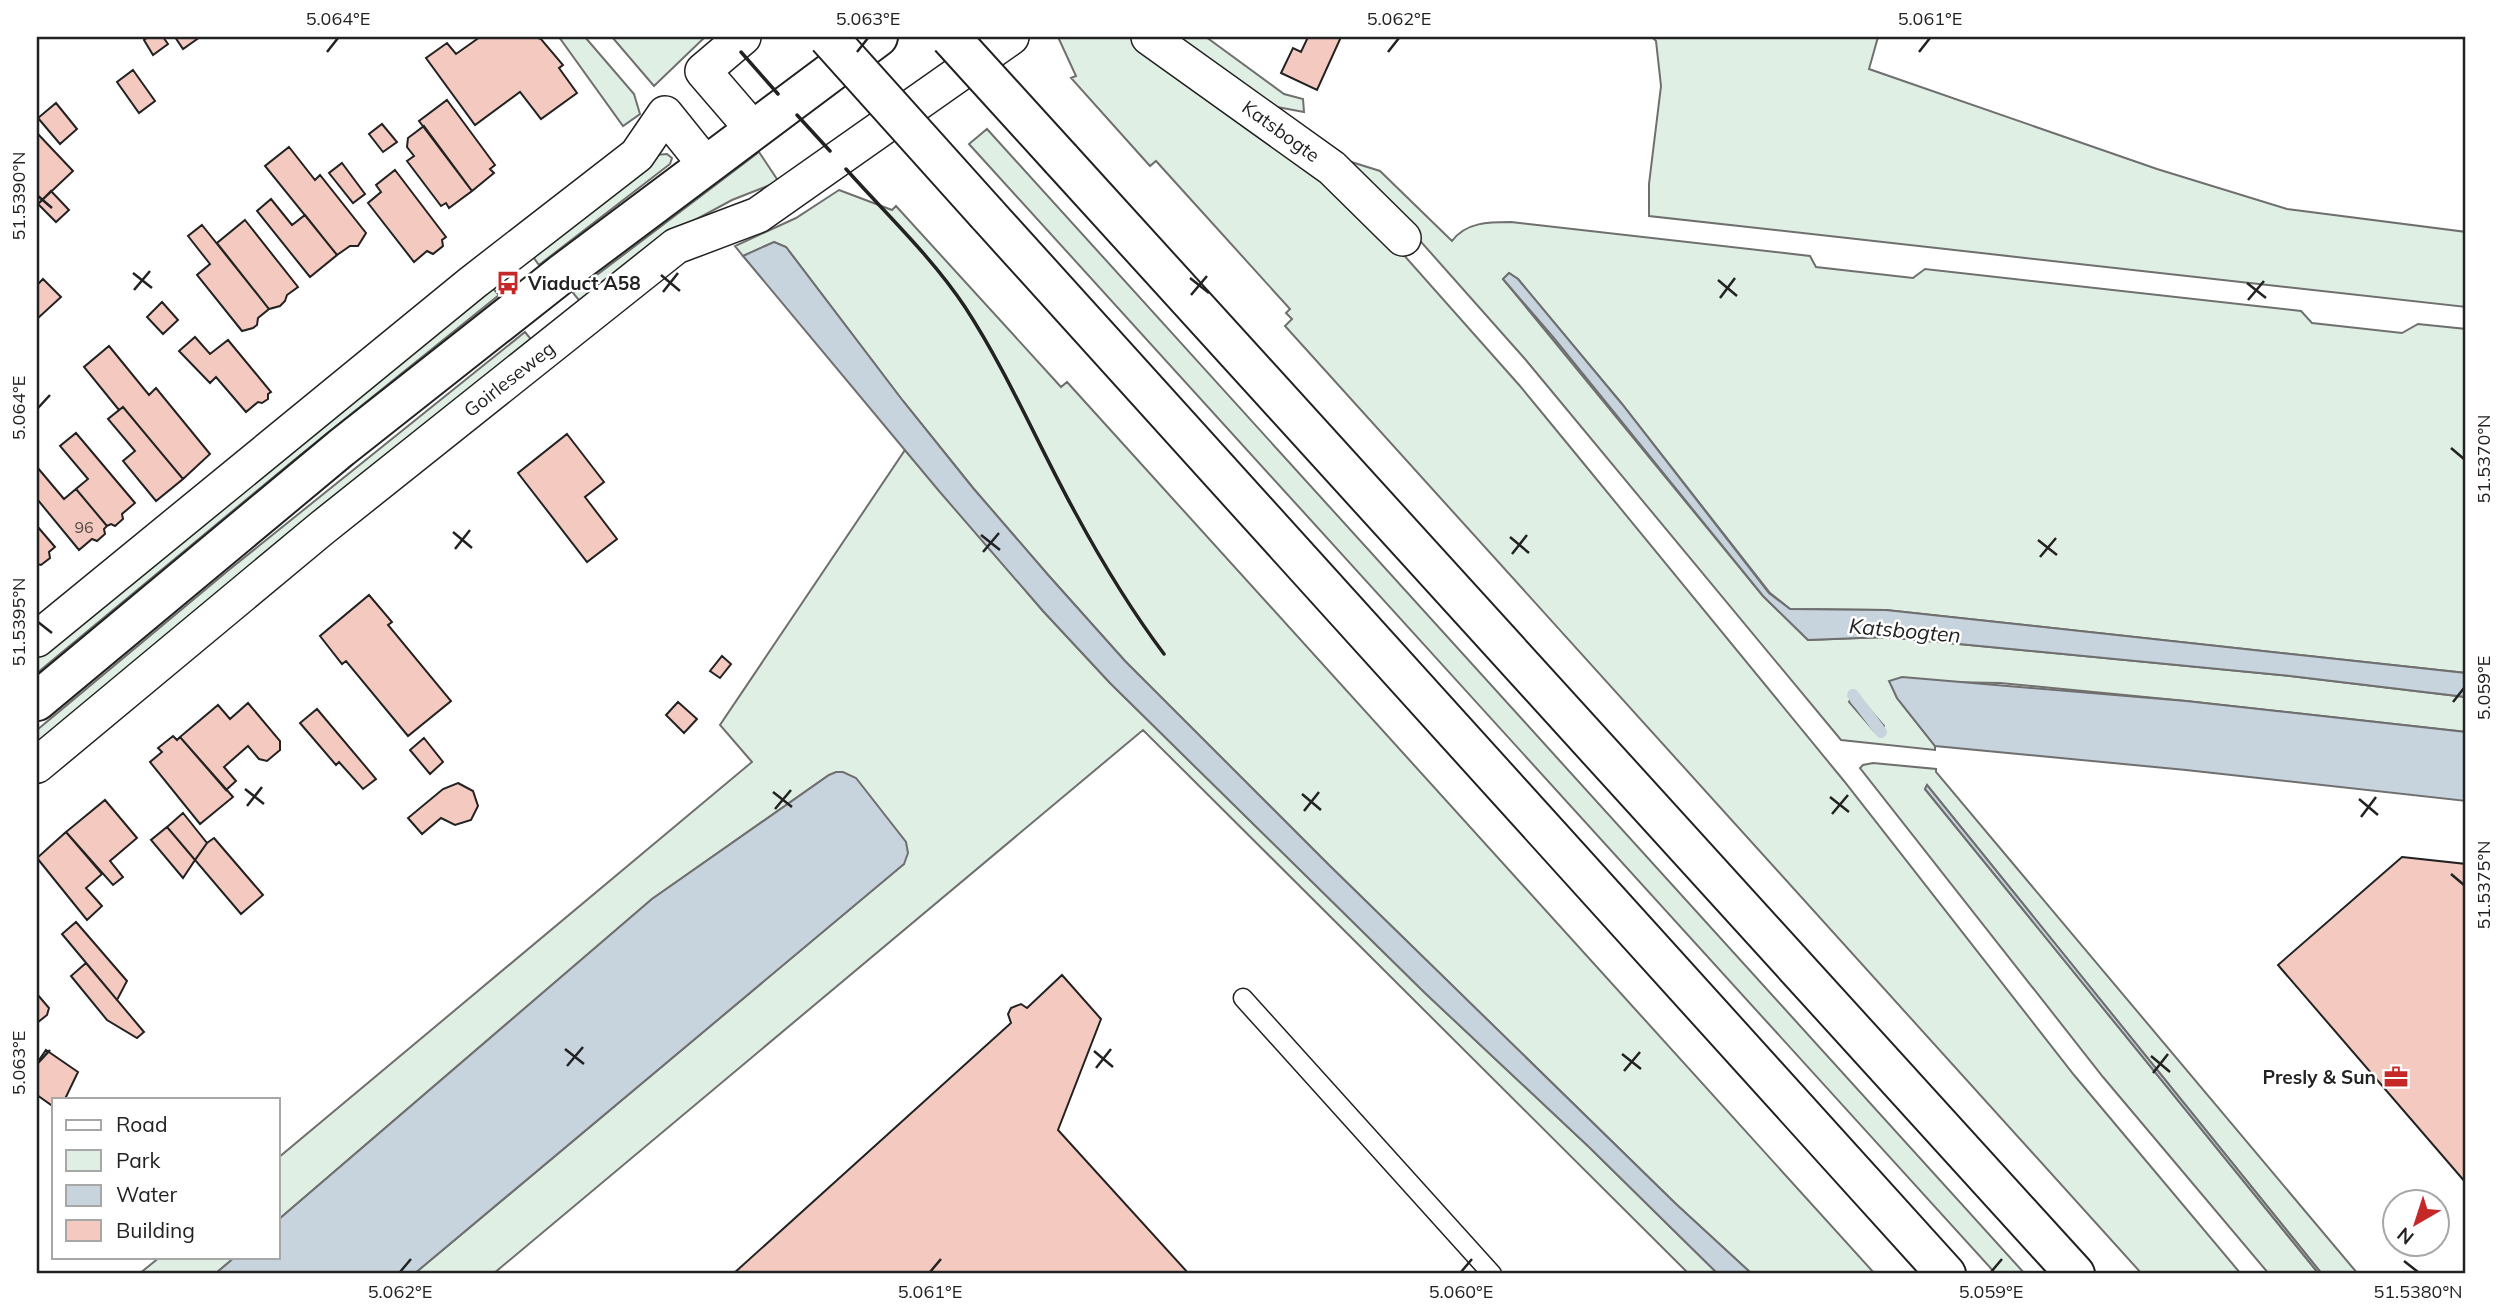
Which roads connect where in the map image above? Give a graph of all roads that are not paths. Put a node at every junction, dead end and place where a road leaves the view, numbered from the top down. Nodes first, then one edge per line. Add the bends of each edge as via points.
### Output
1 (743, 37) edge
2 (828, 37) edge
3 (878, 37) edge
4 (950, 37) edge
5 (1011, 37) edge
6 (1149, 37) edge
7 (753, 129) junction
8 (706, 165) junction
9 (1403, 238) dead end
10 (37, 639) edge
11 (37, 701) edge
12 (37, 765) edge
13 (1243, 998) dead end
14 (1492, 1274) edge
15 (1946, 1274) edge
16 (2075, 1274) edge

1 - 7 street via 703,71
2 - 15 main road, bridge
3 - 7 main road
4 - 16 main road, bridge
5 - 12 street, Goirleseweg via 758,215 676,246 321,528
6 - 9 street, Katsbogte via 1332,169
7 - 8 main road
8 - 10 street via 665,114 637,155
8 - 11 main road via 341,448
13 - 14 lane

